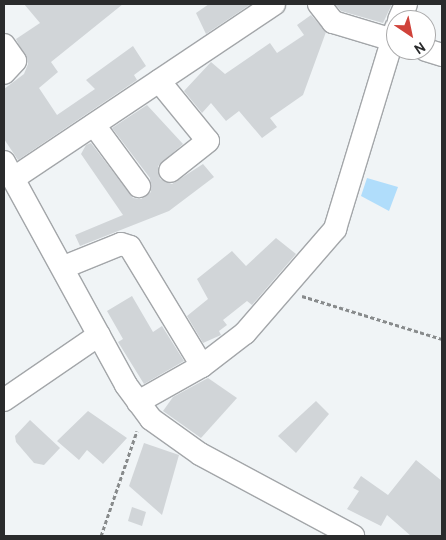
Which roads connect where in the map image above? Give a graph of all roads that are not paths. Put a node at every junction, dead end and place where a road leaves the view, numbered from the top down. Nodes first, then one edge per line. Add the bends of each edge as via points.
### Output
1 (274, 4) edge
2 (320, 4) edge
3 (386, 30) edge
4 (4, 45) edge
5 (387, 60) edge
6 (4, 73) edge
7 (159, 81) junction
8 (94, 125) junction
9 (9, 170) edge
10 (170, 171) dead end
11 (139, 186) dead end
12 (64, 267) junction
13 (100, 335) junction
14 (202, 366) junction
15 (4, 400) edge
16 (141, 407) junction
17 (354, 536) edge

1 - 7 street
2 - 3 street via 333,22
4 - 6 street via 15,61
5 - 14 street via 335,229 245,334
7 - 8 street
7 - 10 street via 208,141
8 - 9 street
8 - 11 street
9 - 12 street
12 - 13 street
12 - 14 street via 121,244 130,247
13 - 15 street
13 - 16 street
14 - 16 street
16 - 17 street via 193,449

